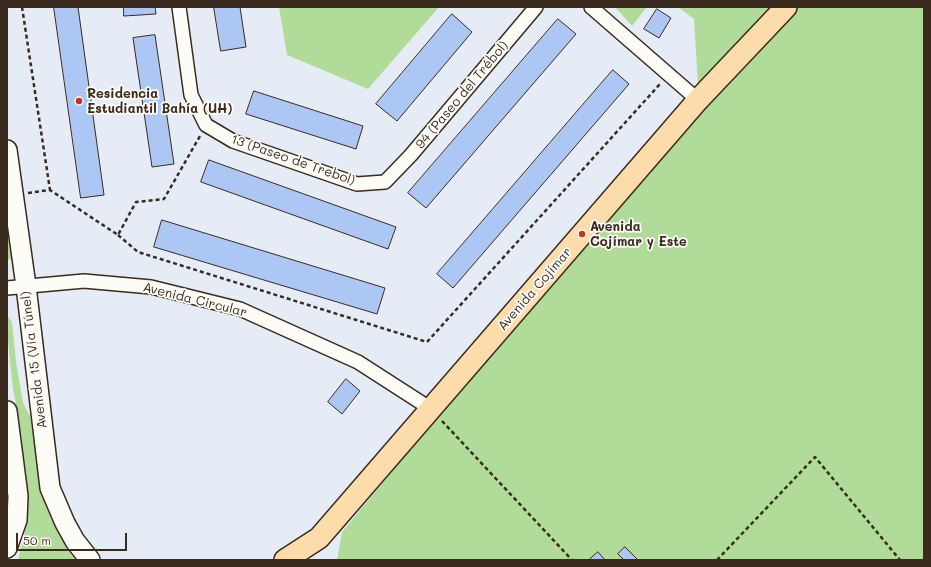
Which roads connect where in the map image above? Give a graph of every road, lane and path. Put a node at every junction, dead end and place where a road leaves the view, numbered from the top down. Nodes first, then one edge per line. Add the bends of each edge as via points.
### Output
1 (22, 7) edge
2 (179, 7) edge
3 (536, 7) edge
4 (591, 7) edge
5 (786, 7) edge
6 (668, 75) junction
7 (698, 100) junction
8 (206, 125) junction
9 (7, 150) edge
10 (385, 182) joint
11 (50, 190) junction
12 (14, 194) junction
13 (118, 235) junction
14 (26, 286) junction
15 (7, 288) edge
16 (431, 409) junction
17 (7, 411) edge
18 (319, 538) junction
19 (7, 548) edge
20 (90, 560) edge
21 (285, 560) edge
22 (315, 560) edge
23 (572, 560) edge
24 (717, 560) edge
25 (900, 560) edge

1 - 11 path
2 - 8 street via 191,95
3 - 10 street, 94 (Paseo del Trébol) via 411,155
4 - 6 street
5 - 7 main road, Avenida Cojímar
6 - 7 street
6 - 13 path via 427,342 138,252
7 - 16 main road, Avenida Cojímar
8 - 10 street, 13 (Paseo de Trebol) via 233,141 357,184
8 - 13 path via 164,199 136,202
9 - 12 main road, Avenida 15 (Vía Túnel)
11 - 12 path
11 - 13 path
12 - 14 main road, Avenida 15 (Vía Túnel)
14 - 15 street, Avenida Circular
14 - 16 street, Avenida Circular via 84,282 151,287 240,309 358,362
14 - 20 main road, Avenida 15 (Vía Túnel) via 50,488 65,523
16 - 18 main road, Avenida Cojímar
16 - 23 path
17 - 19 main road via 18,496 17,520
18 - 21 main road
18 - 22 main road
24 - 25 path via 815,457

